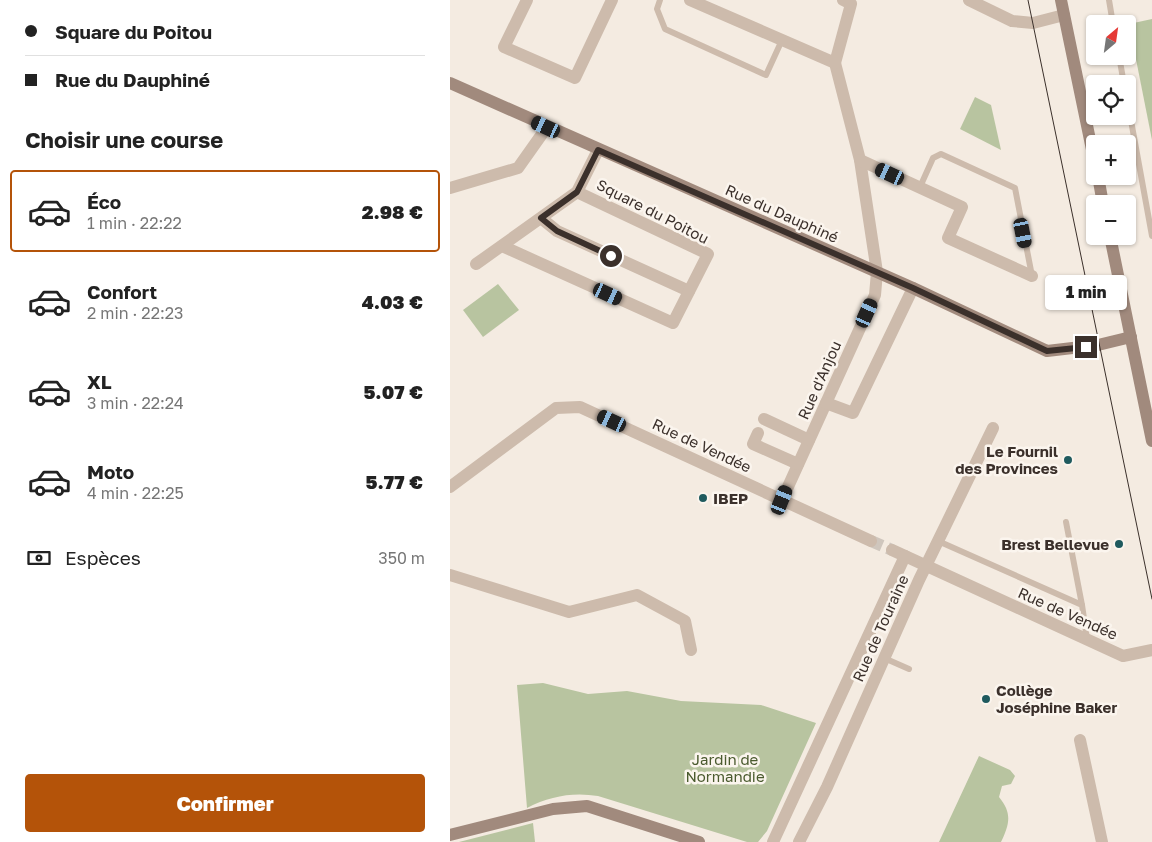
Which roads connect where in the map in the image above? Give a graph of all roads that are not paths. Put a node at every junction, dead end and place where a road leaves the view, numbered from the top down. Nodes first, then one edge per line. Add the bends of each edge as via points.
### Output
1 (527, 0) edge
2 (612, 0) edge
3 (660, 0) edge
4 (690, 0) edge
5 (969, 0) edge
6 (1061, 0) edge
7 (1109, 0) edge
8 (849, 1) edge
9 (994, 6) edge
10 (1064, 15) junction
11 (1112, 15) edge
12 (782, 40) junction
13 (835, 63) junction
14 (450, 83) edge
15 (1132, 125) edge
16 (546, 127) junction
17 (1089, 135) edge
18 (598, 150) junction
19 (860, 160) junction
20 (920, 187) junction
21 (450, 188) edge
22 (577, 192) junction
23 (541, 218) junction
24 (1152, 236) edge
25 (1112, 245) edge
26 (502, 246) junction
27 (476, 264) dead end
28 (877, 272) junction
29 (1032, 276) joint
30 (913, 288) junction
31 (689, 291) junction
32 (1132, 337) junction
33 (826, 403) junction
34 (764, 419) dead end
35 (993, 428) dead end
36 (758, 433) dead end
37 (809, 440) junction
38 (1152, 441) edge
39 (798, 464) junction
40 (450, 487) edge
41 (782, 500) junction
42 (1066, 522) dead end
43 (871, 541) tunnel mouth
44 (938, 541) junction
45 (892, 550) tunnel mouth
46 (905, 556) junction
47 (926, 566) junction
48 (450, 575) edge
49 (1082, 605) junction
50 (1087, 640) junction
51 (691, 650) dead end
52 (1152, 650) edge
53 (884, 658) junction
54 (909, 669) dead end
55 (1080, 740) dead end
56 (450, 835) edge
57 (700, 842) edge
58 (773, 842) edge
59 (799, 842) edge
60 (1102, 842) edge

1 - 2 street via 504,47 575,78
3 - 12 lane via 657,9 665,29 766,75
4 - 12 street
5 - 9 street
6 - 10 street
7 - 11 lane
8 - 13 street
9 - 10 street via 1012,22 1029,23
10 - 17 street
12 - 13 street
13 - 19 street, Rue d'Anjou
14 - 16 street, Rue du Dauphiné
15 - 24 lane
16 - 18 street, Rue du Dauphiné
16 - 21 street via 518,168
18 - 22 street, Square du Poitou
18 - 28 street, Rue du Dauphiné
19 - 20 street
19 - 28 street, Rue d'Anjou
20 - 29 street via 962,207 948,238
20 - 29 lane via 933,158 941,154 1015,188
22 - 23 street, Square du Poitou
22 - 31 street, Square du Poitou via 708,254
23 - 26 street, Square du Poitou
23 - 31 street via 557,231
25 - 32 street
26 - 27 street, Square du Poitou
26 - 31 street, Square du Poitou via 673,323
28 - 30 street, Rue du Dauphiné
28 - 33 street, Rue d'Anjou via 875,295
30 - 32 street, Rue du Dauphiné via 1047,351 1105,344
30 - 33 street via 852,413
32 - 38 street
33 - 37 street, Rue d'Anjou
34 - 37 street
35 - 44 street, Rue de Touraine
36 - 39 street via 753,444
37 - 39 street, Rue d'Anjou
39 - 41 street, Rue d'Anjou
40 - 41 street, Rue de Vendée via 556,408 580,407
41 - 43 street, Rue de Vendée
42 - 49 lane
44 - 47 street, Rue de Touraine
44 - 49 lane
45 - 46 street, Rue de Vendée
46 - 47 street, Rue de Vendée
46 - 58 street, Rue de Touraine
47 - 50 street, Rue de Vendée
47 - 53 street, Rue de Touraine
48 - 51 street via 569,612 637,595 685,621
49 - 50 lane
50 - 52 street, Rue de Vendée via 1123,656
53 - 54 lane
53 - 59 street, Rue de Touraine
55 - 60 street
56 - 57 street via 553,809 587,806

